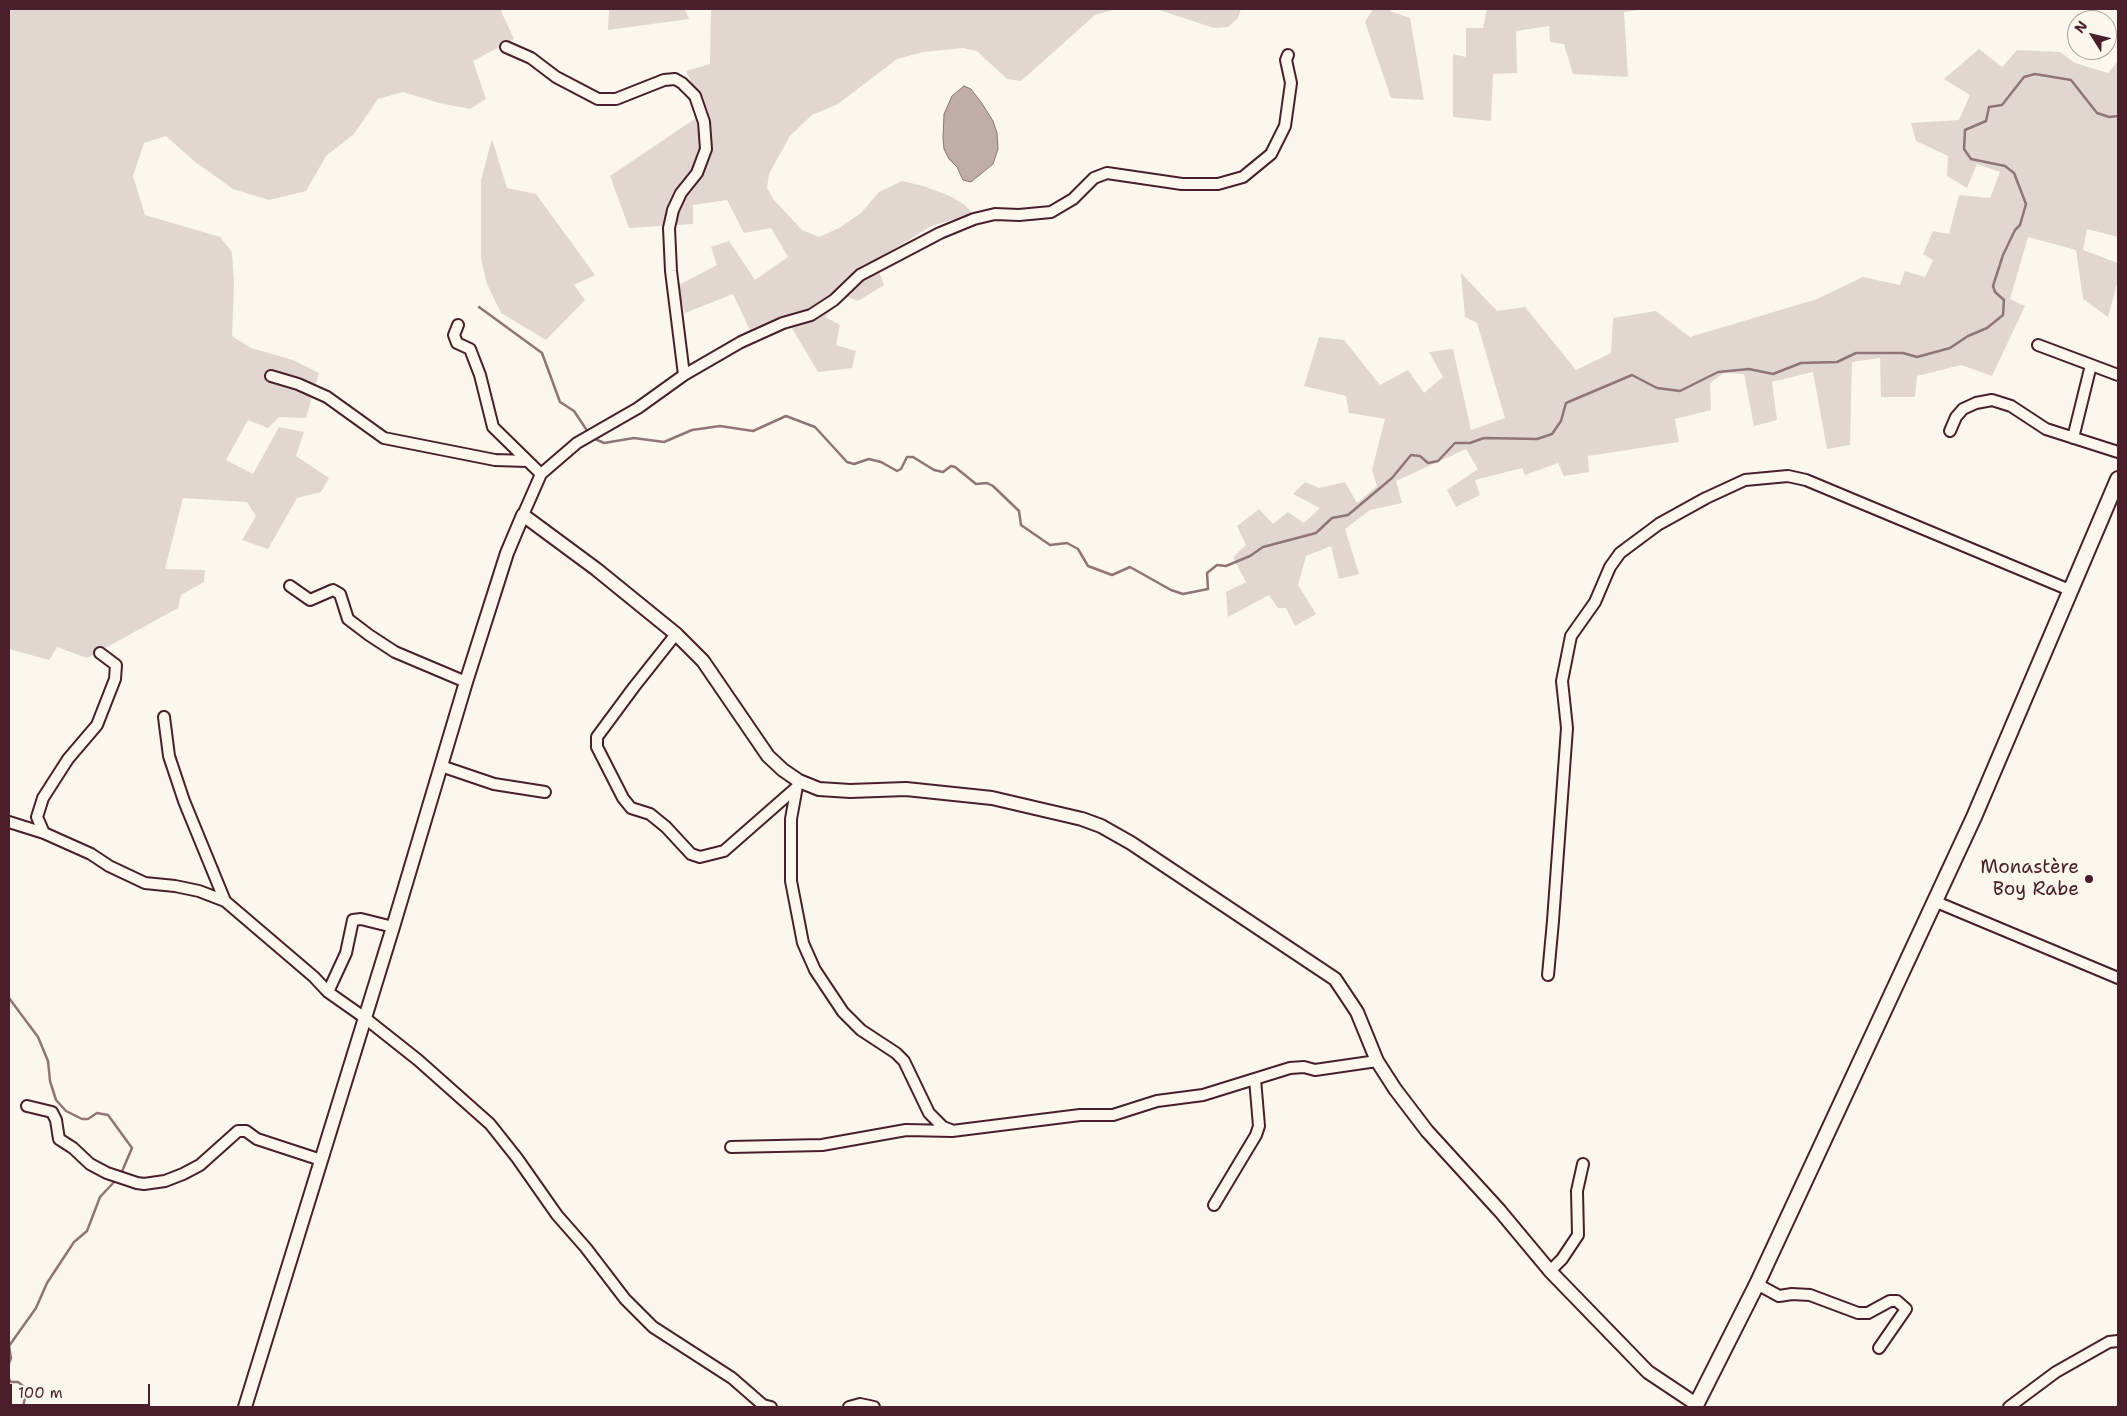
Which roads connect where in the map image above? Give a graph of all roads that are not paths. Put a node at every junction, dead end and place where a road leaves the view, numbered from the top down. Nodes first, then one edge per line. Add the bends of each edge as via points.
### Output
1 (506, 47) dead end
2 (1288, 55) dead end
3 (458, 325) dead end
4 (2038, 345) dead end
5 (2091, 365) junction
6 (684, 375) junction
7 (2118, 375) edge
8 (271, 376) dead end
9 (1950, 432) dead end
10 (2073, 438) junction
11 (2118, 452) edge
12 (527, 461) junction
13 (541, 474) junction
14 (2118, 479) edge
15 (524, 515) junction
16 (290, 586) dead end
17 (2072, 591) junction
18 (676, 634) junction
19 (100, 653) dead end
20 (466, 682) junction
21 (164, 718) dead end
22 (441, 766) junction
23 (798, 784) junction
24 (545, 792) dead end
25 (9, 822) edge
26 (44, 834) junction
27 (225, 901) junction
28 (1934, 901) junction
29 (393, 927) junction
30 (1548, 974) dead end
31 (2118, 978) edge
32 (328, 992) junction
33 (365, 1018) junction
34 (1377, 1061) junction
35 (1256, 1079) junction
36 (27, 1106) dead end
37 (952, 1131) junction
38 (731, 1147) dead end
39 (321, 1160) junction
40 (1582, 1164) dead end
41 (1214, 1205) dead end
42 (1550, 1271) junction
43 (1757, 1284) junction
44 (2118, 1341) edge
45 (1879, 1348) dead end
46 (1697, 1406) edge
47 (245, 1407) edge
48 (765, 1407) edge
49 (850, 1407) edge
50 (874, 1407) edge
51 (2009, 1407) edge

1 - 6 street via 531,58 556,77 598,100 616,99 664,80 675,79 695,96 704,122 706,149 697,173 673,210 669,228
2 - 6 street via 1290,83 1285,126 1271,154 1243,177 1218,184 1182,184 1107,172 1094,178 1052,212 995,214 974,219 860,275 834,300 811,315 783,323 741,342
3 - 12 street via 454,335 457,343 470,349 493,427
4 - 5 street
5 - 7 street
5 - 10 street
6 - 13 street via 638,408 577,443
8 - 12 street via 327,397 384,438 495,460
9 - 10 street via 1963,409 1992,400 2011,406 2039,426
10 - 11 street
12 - 13 street
13 - 15 street
14 - 17 main road
15 - 18 street
15 - 20 street via 507,553
16 - 20 street via 310,600 333,590 340,594 348,619 369,635 395,652
17 - 28 main road
17 - 30 street via 1806,480 1788,476 1745,480 1651,530 1620,553 1610,567 1595,602 1571,636 1562,681 1567,728
18 - 23 street via 703,662 768,756
18 - 23 street via 597,737 597,747 631,808 650,814 691,854 700,857 724,850
19 - 26 street via 116,665 115,679 97,725 68,759 43,798 36,817
20 - 22 street
21 - 27 street via 169,756 184,801
22 - 24 street via 494,784
22 - 29 street
23 - 34 street via 820,789 906,789 992,798 1101,826 1334,979 1357,1012
23 - 37 street via 791,819 790,882 804,943 815,970 849,1018 904,1061 929,1113 943,1128
25 - 26 street
26 - 27 street via 146,883 199,891
27 - 32 street
28 - 31 street
28 - 43 main road
29 - 32 street via 353,920 346,953
29 - 33 street
32 - 33 street
33 - 39 street
33 - 48 street via 490,1124 557,1215 625,1299 653,1327 732,1378
34 - 35 street via 1315,1070 1290,1068
34 - 42 street via 1427,1131
35 - 37 street via 1203,1095 1157,1101 1113,1115
35 - 41 street via 1259,1126
36 - 39 street via 52,1112 59,1139 90,1164 137,1183 165,1181 183,1174 200,1165 238,1131 246,1131 257,1138
37 - 38 street via 906,1130 822,1145
39 - 47 street
40 - 42 street via 1577,1192 1578,1235
42 - 46 street via 1648,1372
43 - 45 street via 1779,1296 1810,1295 1858,1313 1868,1313 1890,1300 1897,1301 1906,1309
43 - 46 main road
44 - 51 street via 2109,1342 2056,1372
49 - 50 street via 860,1404

